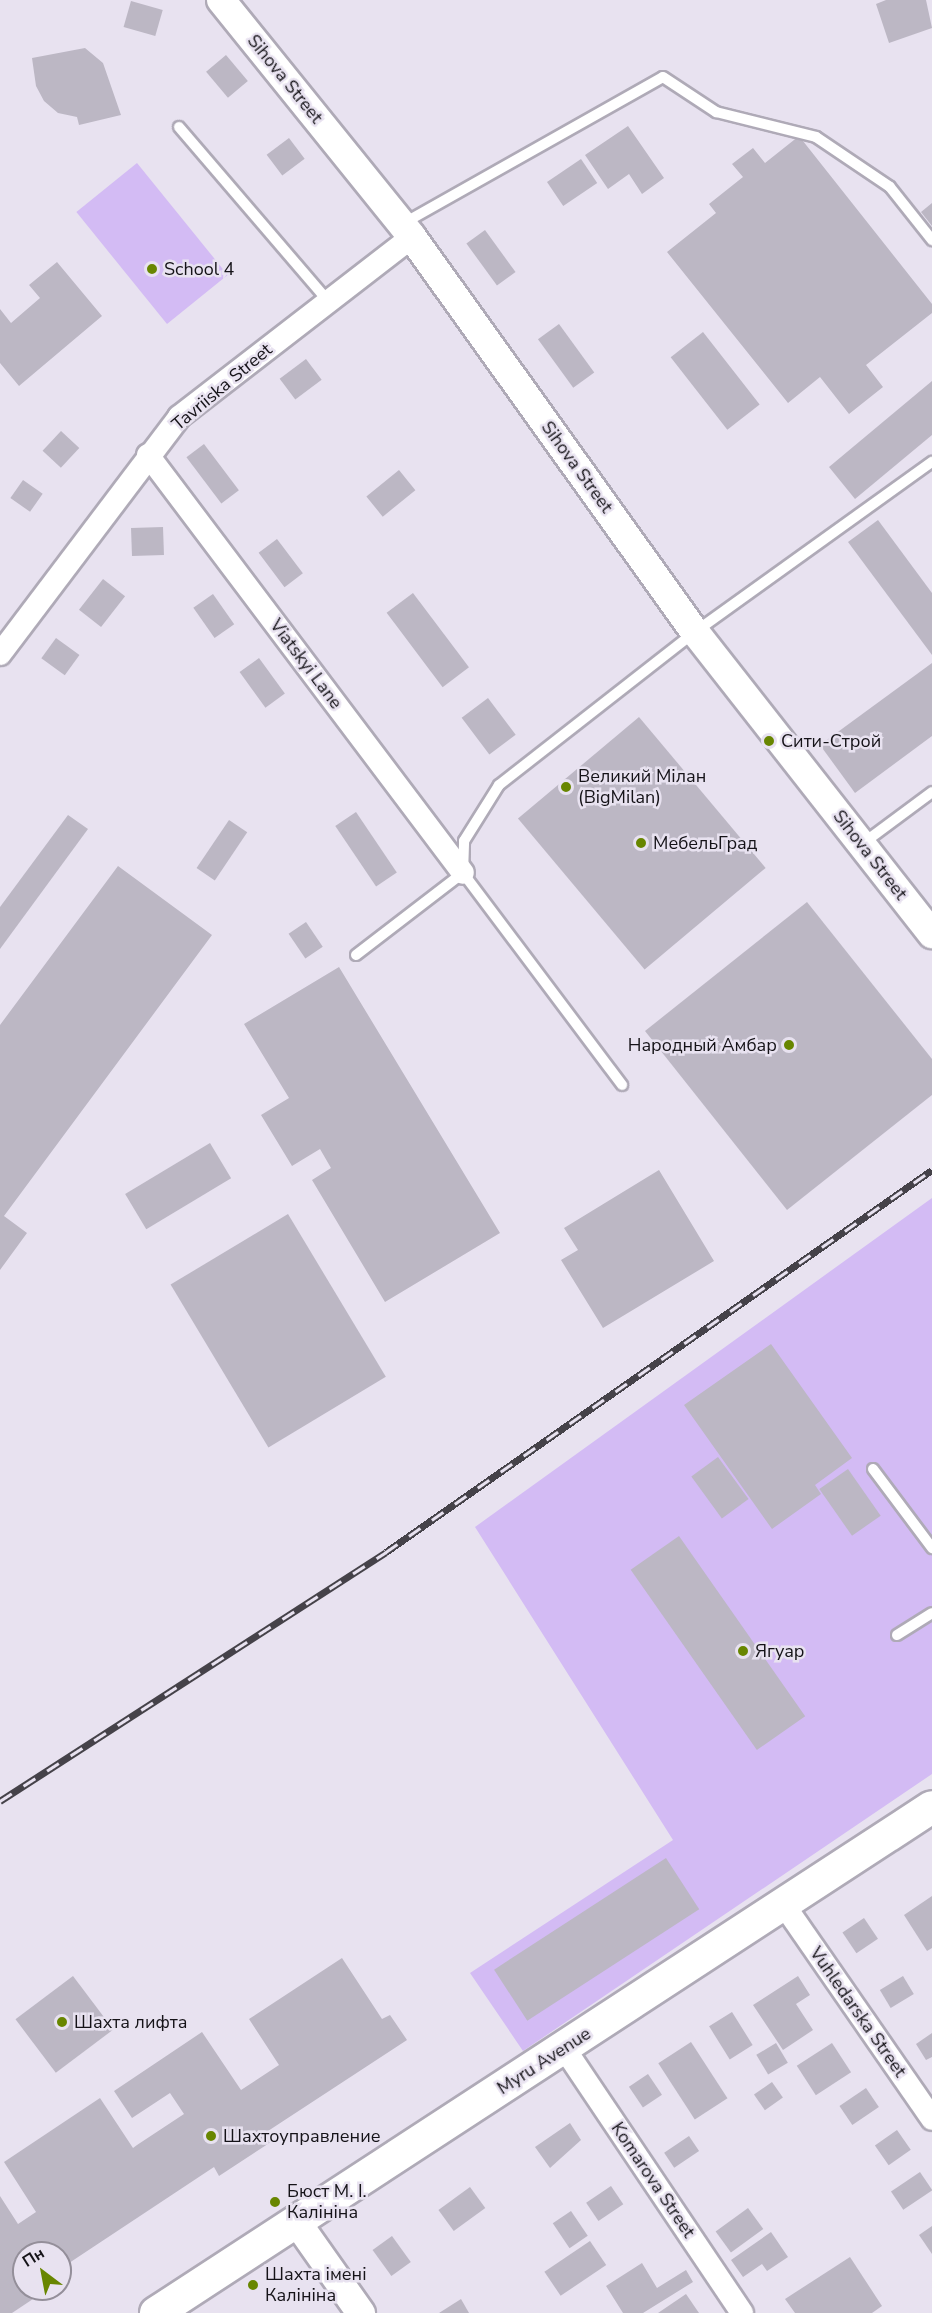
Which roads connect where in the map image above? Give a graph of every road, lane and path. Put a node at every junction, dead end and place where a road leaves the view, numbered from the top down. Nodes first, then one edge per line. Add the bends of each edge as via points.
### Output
1 (221, 0) edge
2 (179, 127) dead end
3 (406, 231) junction
4 (932, 240) edge
5 (328, 301) junction
6 (148, 455) junction
7 (932, 462) edge
8 (695, 632) junction
9 (0, 654) edge
10 (932, 792) edge
11 (862, 844) junction
12 (463, 873) junction
13 (932, 934) edge
14 (356, 955) dead end
15 (622, 1085) dead end
16 (873, 1469) dead end
17 (932, 1548) edge
18 (932, 1614) edge
19 (897, 1635) dead end
20 (932, 1807) edge
21 (784, 1905) junction
22 (564, 2048) junction
23 (932, 2119) edge
24 (296, 2222) junction
25 (156, 2313) edge
26 (361, 2313) edge
27 (742, 2313) edge

1 - 3 street, Sihova Street
2 - 5 lane
3 - 4 lane via 663,77 716,112 816,136 890,187
3 - 5 street, Tavriiska Street
3 - 8 street, Sihova Street
5 - 6 street, Tavriiska Street via 179,417
6 - 9 street, Tavriiska Street
6 - 12 street, Viatskyi Lane
7 - 8 lane
8 - 11 street, Sihova Street
8 - 12 lane via 499,785 464,841
10 - 11 lane
11 - 13 street, Sihova Street
12 - 14 lane
12 - 15 lane
16 - 17 lane
18 - 19 lane
20 - 21 main road, Myru Avenue
21 - 22 main road, Myru Avenue
21 - 23 street, Vuhledarska Street
22 - 24 main road, Myru Avenue
22 - 27 street, Komarova Street
24 - 25 main road, Myru Avenue
24 - 26 street

